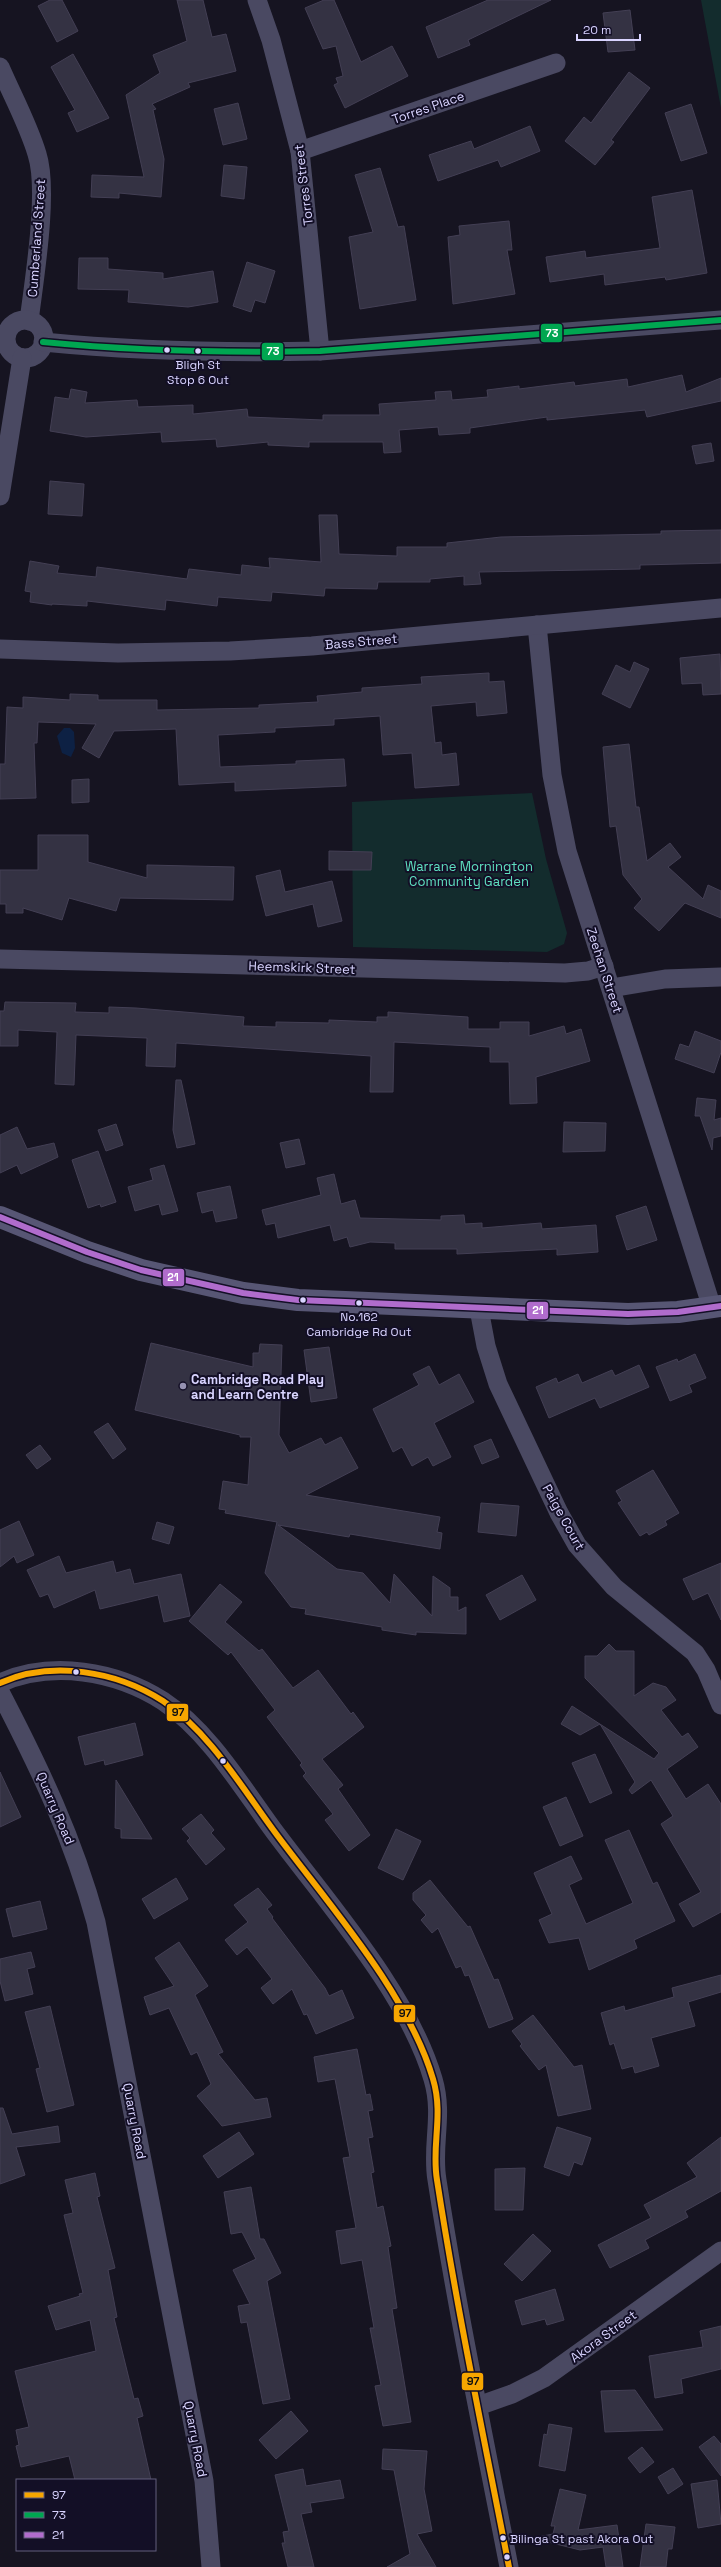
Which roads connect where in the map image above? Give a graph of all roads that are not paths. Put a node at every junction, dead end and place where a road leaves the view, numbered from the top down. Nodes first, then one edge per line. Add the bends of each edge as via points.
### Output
1 (257, 0) edge
2 (556, 63) dead end
3 (0, 67) edge
4 (300, 151) junction
5 (721, 320) edge
6 (29, 321) junction
7 (3, 337) edge
8 (43, 342) junction
9 (320, 351) junction
10 (22, 358) junction
11 (0, 496) edge
12 (721, 608) edge
13 (537, 625) junction
14 (0, 649) edge
15 (0, 959) edge
16 (604, 966) junction
17 (721, 977) edge
18 (611, 988) junction
19 (0, 1216) edge
20 (716, 1307) edge
21 (479, 1309) junction
22 (0, 1683) edge
23 (0, 1692) edge
24 (721, 1705) edge
25 (721, 2251) edge
26 (478, 2406) junction
27 (211, 2567) edge
28 (509, 2567) edge

1 - 4 street, Torres Street via 271,40
2 - 4 street, Torres Place
3 - 6 street, Cumberland Street via 38,154 41,175
4 - 9 street, Torres Street
5 - 9 street
6 - 7 street via 16,322
6 - 8 street via 38,326
7 - 10 street via 8,348
8 - 9 street via 104,348
8 - 10 street via 33,356
10 - 11 street
12 - 13 street, Bass Street
13 - 14 street, Bass Street via 230,651 118,654
13 - 16 street, Zeehan Street via 554,783 567,851
15 - 16 street, Heemskirk Street via 565,973 588,971
16 - 18 street, Zeehan Street
17 - 18 street via 658,980
18 - 20 street, Zeehan Street
19 - 21 main road via 140,1270 213,1288 298,1300
20 - 21 main road via 628,1314
21 - 24 street, Paige Court via 486,1346 498,1384 559,1513 577,1545 614,1587 695,1653 706,1670
22 - 26 street via 18,1675 53,1670 101,1675 141,1689 163,1701 199,1731 376,1968 411,2023 436,2091 439,2126 436,2176
23 - 27 street, Quarry Road via 57,1806 81,1870 96,1922 204,2481
25 - 26 street, Akora Street via 544,2378 512,2394
26 - 28 street

